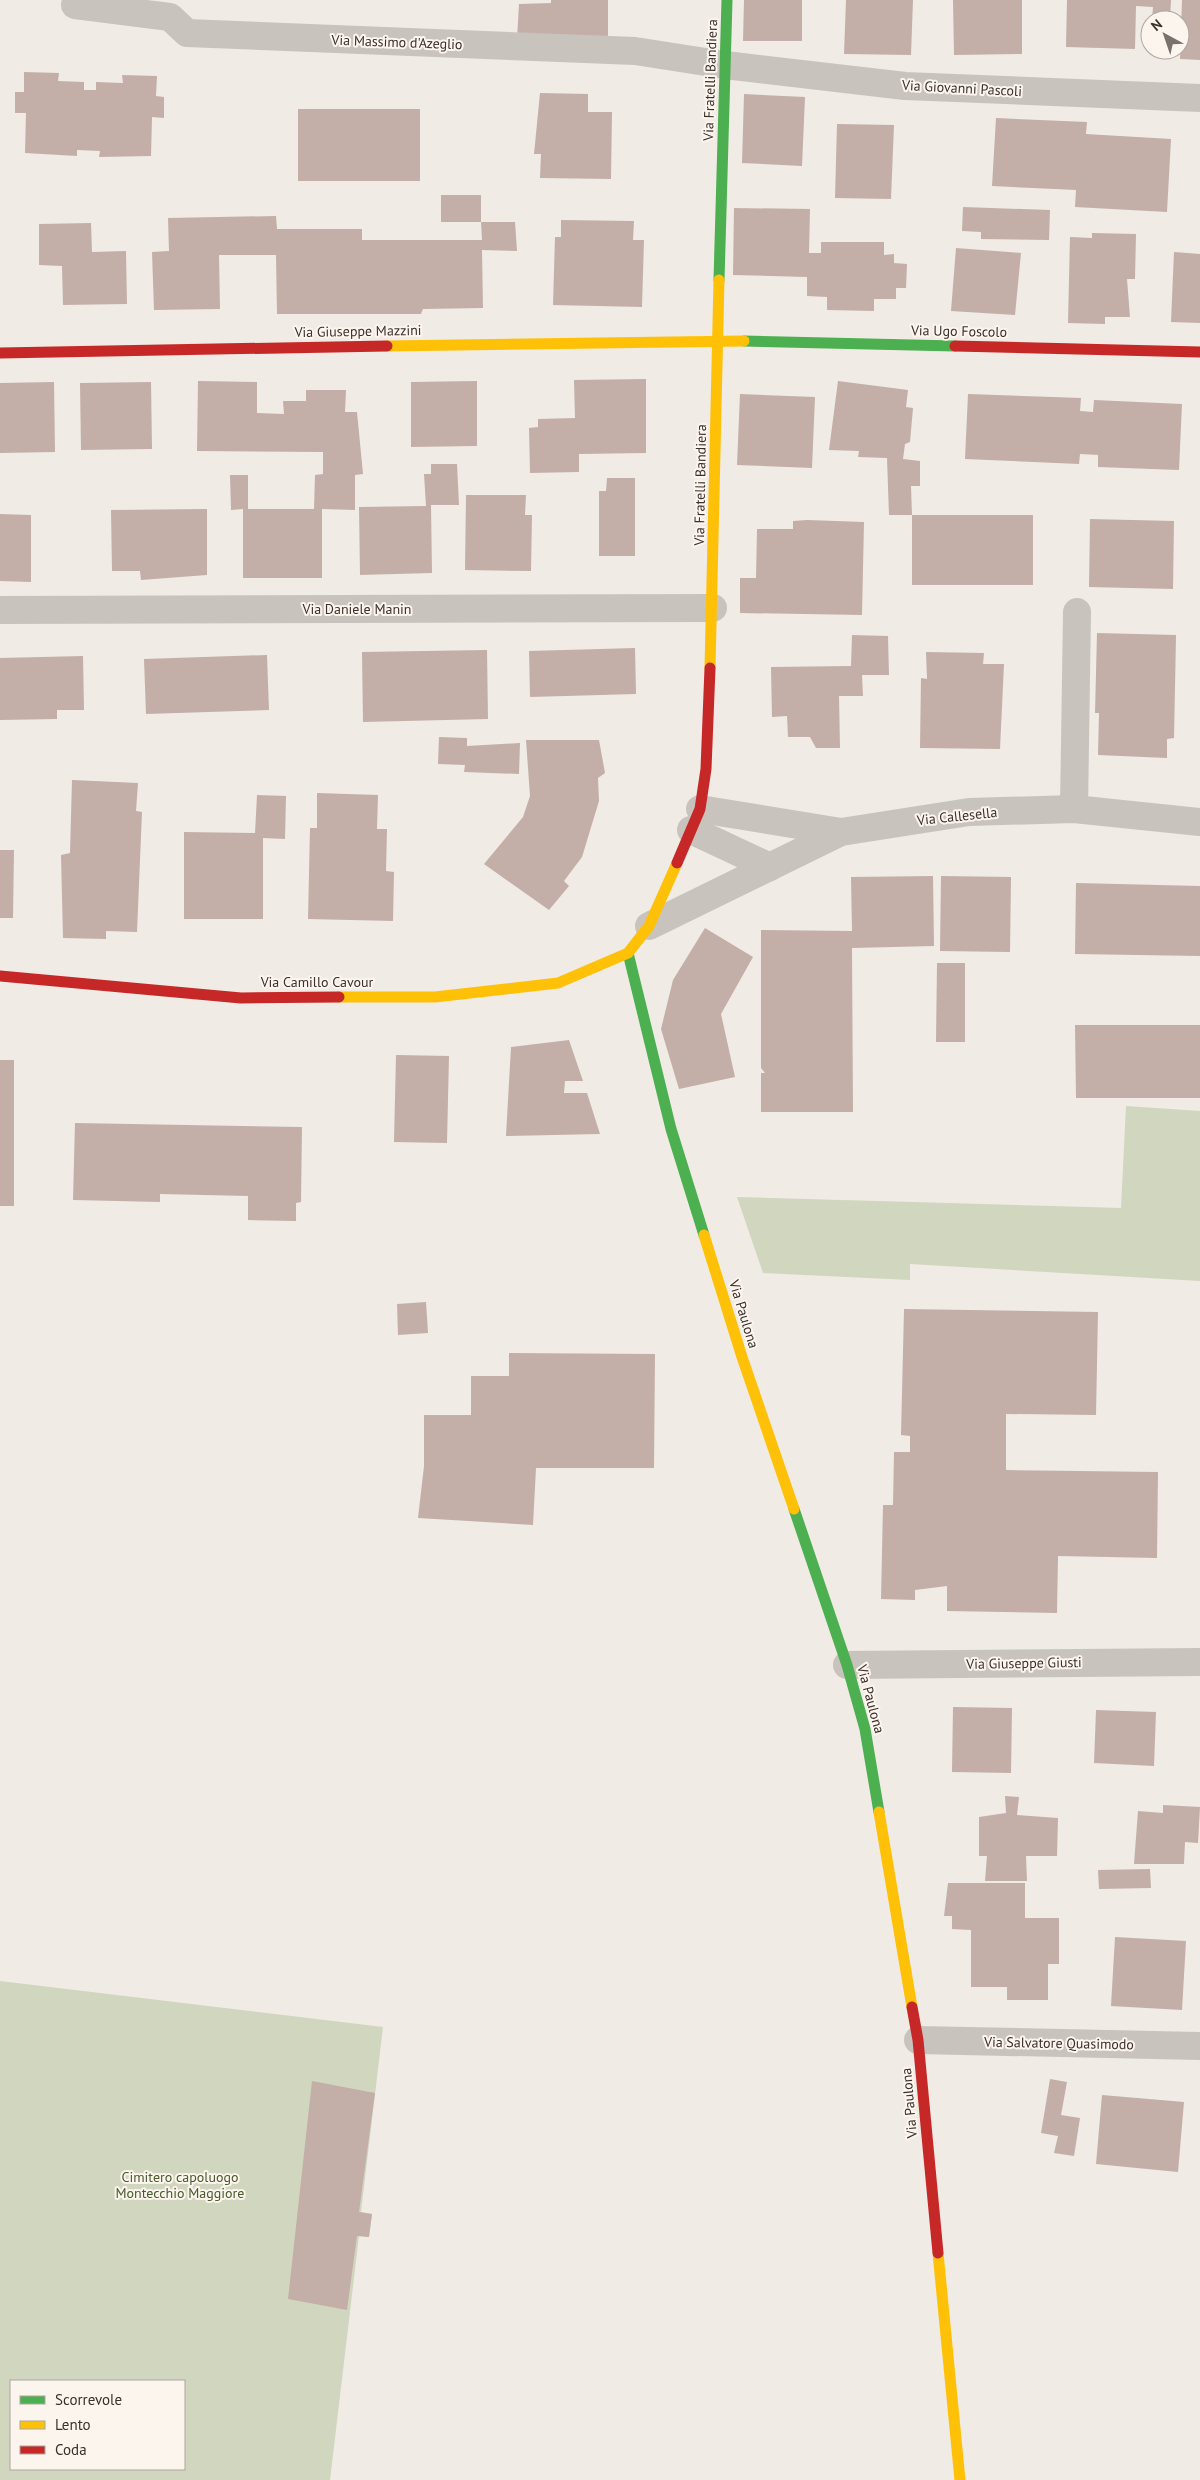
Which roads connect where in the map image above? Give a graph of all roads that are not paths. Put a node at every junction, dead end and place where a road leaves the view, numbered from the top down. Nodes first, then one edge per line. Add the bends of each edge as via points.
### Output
1 (727, 0) edge
2 (75, 5) dead end
3 (725, 65) junction
4 (1200, 98) edge
5 (718, 340) junction
6 (0, 352) edge
7 (1200, 352) edge
8 (713, 608) junction
9 (0, 610) edge
10 (1077, 612) dead end
11 (1074, 809) junction
12 (695, 820) junction
13 (1200, 822) edge
14 (841, 832) junction
15 (770, 867) junction
16 (649, 926) junction
17 (628, 953) junction
18 (0, 976) edge
19 (1200, 1662) edge
20 (847, 1665) junction
21 (918, 2040) junction
22 (1200, 2046) edge
23 (960, 2480) edge

1 - 3 street, Via Fratelli Bandiera
2 - 3 street, Via Massimo d'Azeglio via 170,17 187,34 635,52
3 - 4 street, Via Giovanni Pascoli via 905,86
3 - 5 street, Via Fratelli Bandiera
5 - 6 street, Via Giuseppe Mazzini
5 - 7 street, Via Ugo Foscolo
5 - 8 street, Via Fratelli Bandiera
8 - 9 street, Via Daniele Manin
8 - 12 street, Via Fratelli Bandiera via 706,769
10 - 11 street
11 - 13 street, Via Callesella
11 - 14 street, Via Callesella via 970,812
12 - 14 street, Via Callesella
12 - 15 street
12 - 16 street, Via Fratelli Bandiera
14 - 15 street, Via Callesella
15 - 16 street, Via Callesella
16 - 17 street, Via Fratelli Bandiera
17 - 18 street, Via Camillo Cavour via 558,983 435,997 241,998
17 - 20 street, Via Paulona via 671,1129 742,1357
19 - 20 street, Via Giuseppe Giusti
20 - 21 street, Via Paulona via 865,1730
21 - 22 street, Via Salvatore Quasimodo
21 - 23 street, Via Paulona

